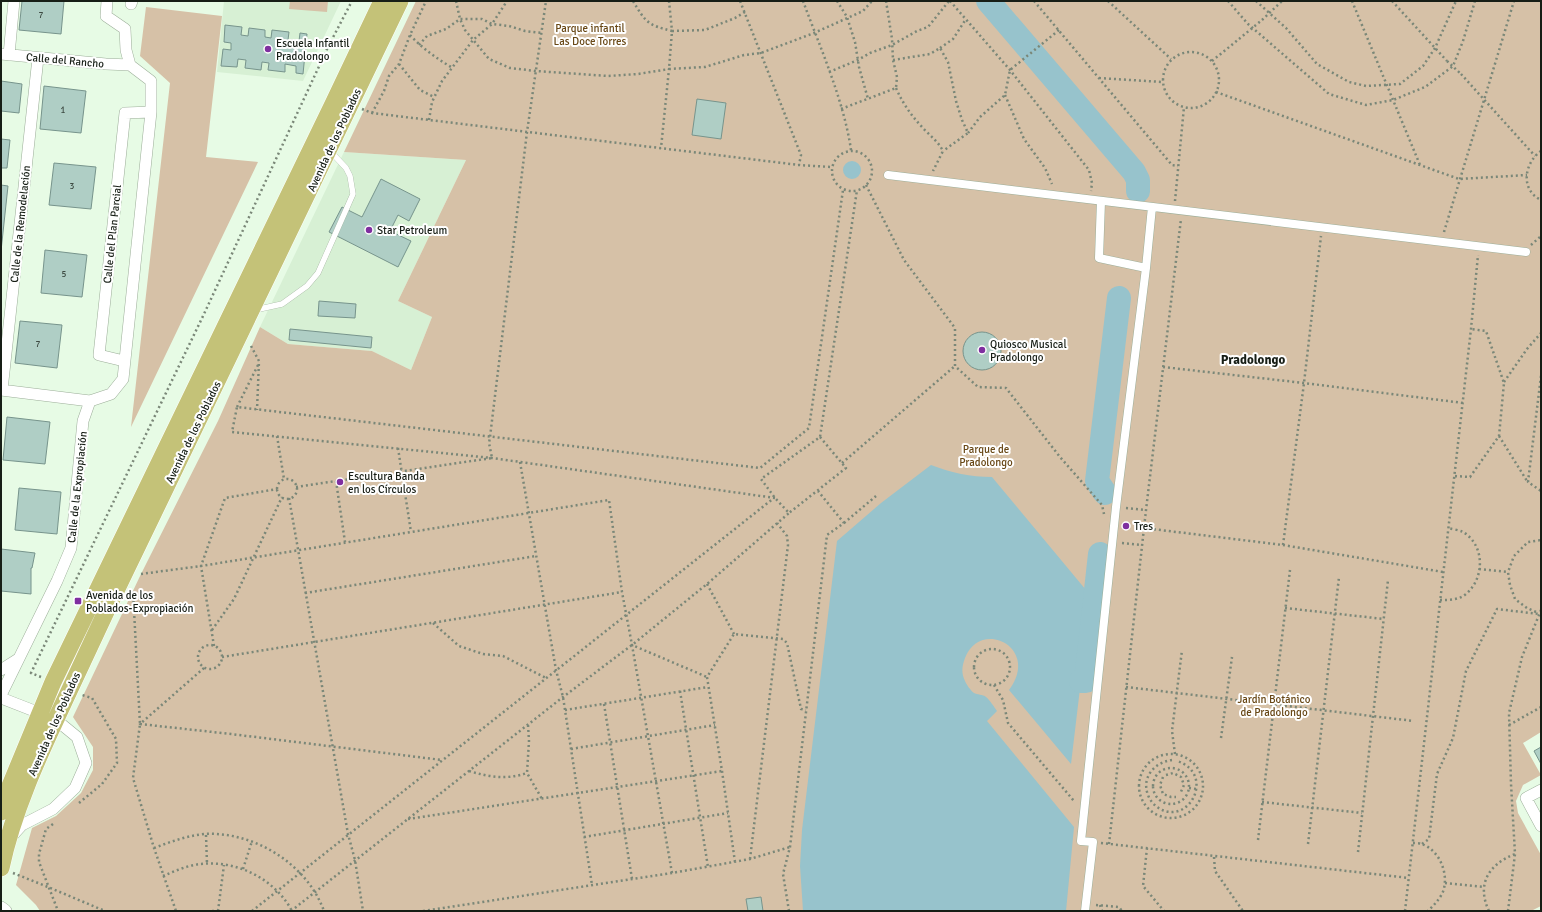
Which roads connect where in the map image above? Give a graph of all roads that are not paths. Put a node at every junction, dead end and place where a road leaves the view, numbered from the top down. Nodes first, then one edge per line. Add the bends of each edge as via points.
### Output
1 (14, 1) edge
2 (107, 1) edge
3 (382, 1) edge
4 (400, 1) edge
5 (5, 54) edge
6 (38, 58) junction
7 (130, 65) junction
8 (151, 112) junction
9 (329, 150) junction
10 (888, 175) dead end
11 (1101, 201) junction
12 (1152, 207) junction
13 (1526, 252) dead end
14 (1146, 268) junction
15 (252, 310) junction
16 (124, 360) junction
17 (2, 390) edge
18 (90, 401) junction
19 (18, 659) junction
20 (1, 670) edge
21 (1, 697) edge
22 (48, 716) junction
23 (25, 790) junction
24 (1541, 790) edge
25 (4, 792) edge
26 (1, 812) edge
27 (1541, 826) edge
28 (7, 840) junction
29 (4, 870) edge
30 (1085, 907) edge
31 (1, 908) edge
32 (5, 911) edge

1 - 5 street
2 - 7 street via 106,16 125,29
3 - 22 main road, Avenida de los Poblados via 56,675
4 - 9 main road, Avenida de los Poblados
5 - 6 street, Calle del Rancho
6 - 7 street, Calle del Rancho
6 - 17 street, Calle de la Remodelación
7 - 8 street via 151,81
8 - 16 street
8 - 16 street, Calle del Plan Parcial via 125,113 99,355
9 - 15 main road, Avenida de los Poblados
9 - 15 lane via 346,168 353,194 318,273 307,286 282,304
10 - 11 street
11 - 12 street
11 - 14 street via 1099,258
12 - 13 street
12 - 14 street
14 - 30 street via 1116,507 1081,841 1093,842
15 - 22 main road, Avenida de los Poblados via 119,584
16 - 18 street via 123,379 111,394
17 - 18 street
18 - 19 street, Calle de la Expropiación via 83,421 71,548
19 - 20 street
19 - 21 street, Calle de la Expropiación
21 - 22 street
22 - 23 main road, Avenida de los Poblados
22 - 25 main road, Avenida de los Poblados
22 - 28 street via 77,737 86,763 75,788 53,809 22,825
23 - 25 street
23 - 28 main road, Avenida de los Poblados
24 - 27 street via 1526,798
25 - 26 main road, Avenida de los Poblados
28 - 29 main road, Avenida de los Poblados
31 - 32 street

